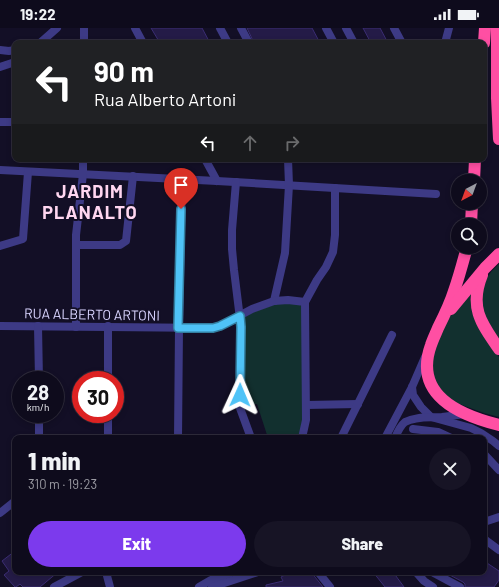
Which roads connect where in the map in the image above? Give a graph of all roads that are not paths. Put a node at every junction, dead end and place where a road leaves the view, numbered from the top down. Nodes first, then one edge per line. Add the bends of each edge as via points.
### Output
1 (57, 28) edge
2 (84, 28) edge
3 (135, 28) edge
4 (220, 28) edge
5 (241, 28) edge
6 (326, 28) edge
7 (346, 28) edge
8 (394, 28) edge
9 (449, 28) edge
10 (497, 28) edge
11 (43, 40) edge
12 (84, 40) edge
13 (141, 40) edge
14 (226, 40) edge
15 (247, 40) edge
16 (332, 40) edge
17 (352, 40) edge
18 (400, 40) edge
19 (444, 40) edge
20 (0, 50) edge
21 (12, 50) edge
22 (12, 63) edge
23 (0, 67) edge
24 (0, 122) edge
25 (12, 122) edge
26 (499, 139) edge
27 (83, 162) edge
28 (207, 162) edge
29 (288, 162) edge
30 (475, 162) edge
31 (0, 170) edge
32 (28, 172) junction
33 (83, 174) junction
34 (474, 174) edge
35 (133, 176) junction
36 (182, 179) junction
37 (217, 181) junction
38 (236, 182) junction
39 (289, 185) junction
40 (335, 188) junction
41 (436, 194) dead end
42 (76, 245) junction
43 (0, 246) edge
44 (465, 254) edge
45 (492, 261) edge
46 (274, 301) junction
47 (305, 302) junction
48 (240, 316) junction
49 (0, 326) edge
50 (38, 326) junction
51 (108, 326) junction
52 (439, 326) junction
53 (76, 327) junction
54 (178, 328) junction
55 (392, 335) dead end
56 (430, 345) junction
57 (499, 348) edge
58 (39, 371) edge
59 (108, 371) edge
60 (412, 387) junction
61 (358, 404) junction
62 (306, 405) junction
63 (465, 414) junction
64 (431, 417) junction
65 (39, 423) edge
66 (108, 423) edge
67 (499, 425) edge
68 (413, 430) dead end
69 (39, 435) edge
70 (108, 435) edge
71 (178, 435) edge
72 (250, 435) edge
73 (303, 435) edge
74 (342, 435) edge
75 (387, 435) edge
76 (396, 435) edge
77 (444, 435) edge
78 (484, 435) edge
79 (487, 437) edge
80 (499, 446) edge
81 (487, 457) edge
82 (499, 470) edge
83 (12, 503) edge
84 (0, 513) edge
85 (499, 517) edge
86 (487, 521) edge
87 (487, 541) edge
88 (499, 550) edge
89 (76, 575) edge
90 (107, 575) edge
91 (320, 575) edge
92 (419, 575) edge
93 (438, 575) edge
94 (239, 577) edge
95 (54, 587) edge
96 (110, 587) edge
97 (199, 587) edge
98 (212, 587) edge
99 (330, 587) edge
100 (433, 587) edge
101 (460, 587) edge

1 - 11 street
2 - 12 street
3 - 13 street
4 - 14 street
5 - 15 street
6 - 16 street
7 - 17 street
8 - 18 street
9 - 19 street
10 - 26 highway
20 - 21 street
22 - 23 street
24 - 25 street
27 - 33 street
28 - 37 street
29 - 39 street
30 - 34 highway
31 - 32 street
32 - 33 street
32 - 43 street via 23,239
33 - 35 street
33 - 42 street
35 - 36 street
35 - 42 street via 126,241 120,245
36 - 37 street
36 - 54 street
37 - 38 street
38 - 39 street
38 - 48 street via 232,248
39 - 40 street
39 - 46 street via 286,253
40 - 41 street
40 - 47 street via 333,252
42 - 53 street
44 - 52 highway via 454,291
45 - 52 highway
45 - 57 highway via 479,284 477,309 481,321
46 - 47 street, RUA ALBERTO ARTONI
46 - 48 street, RUA ALBERTO ARTONI
47 - 62 street
48 - 54 street, RUA ALBERTO ARTONI via 213,328
48 - 72 street via 240,408
49 - 50 street, RUA ALBERTO ARTONI
50 - 53 street, RUA ALBERTO ARTONI
50 - 58 street
51 - 53 street, RUA ALBERTO ARTONI
51 - 54 street, RUA ALBERTO ARTONI
51 - 59 street
52 - 56 highway
54 - 71 street
55 - 61 street
56 - 60 street
56 - 63 highway via 427,362 430,383 442,399
60 - 64 street via 413,396
60 - 75 street
61 - 62 street
61 - 74 street
62 - 73 street
63 - 64 street
63 - 67 highway
64 - 76 street via 405,422
64 - 78 street via 471,428
65 - 69 street
66 - 70 street
68 - 77 street
79 - 80 street
81 - 82 street
83 - 84 street
85 - 86 street
87 - 88 street
89 - 95 street
90 - 96 street
91 - 99 street
92 - 100 street
93 - 101 street
94 - 97 street via 211,580
94 - 98 street

